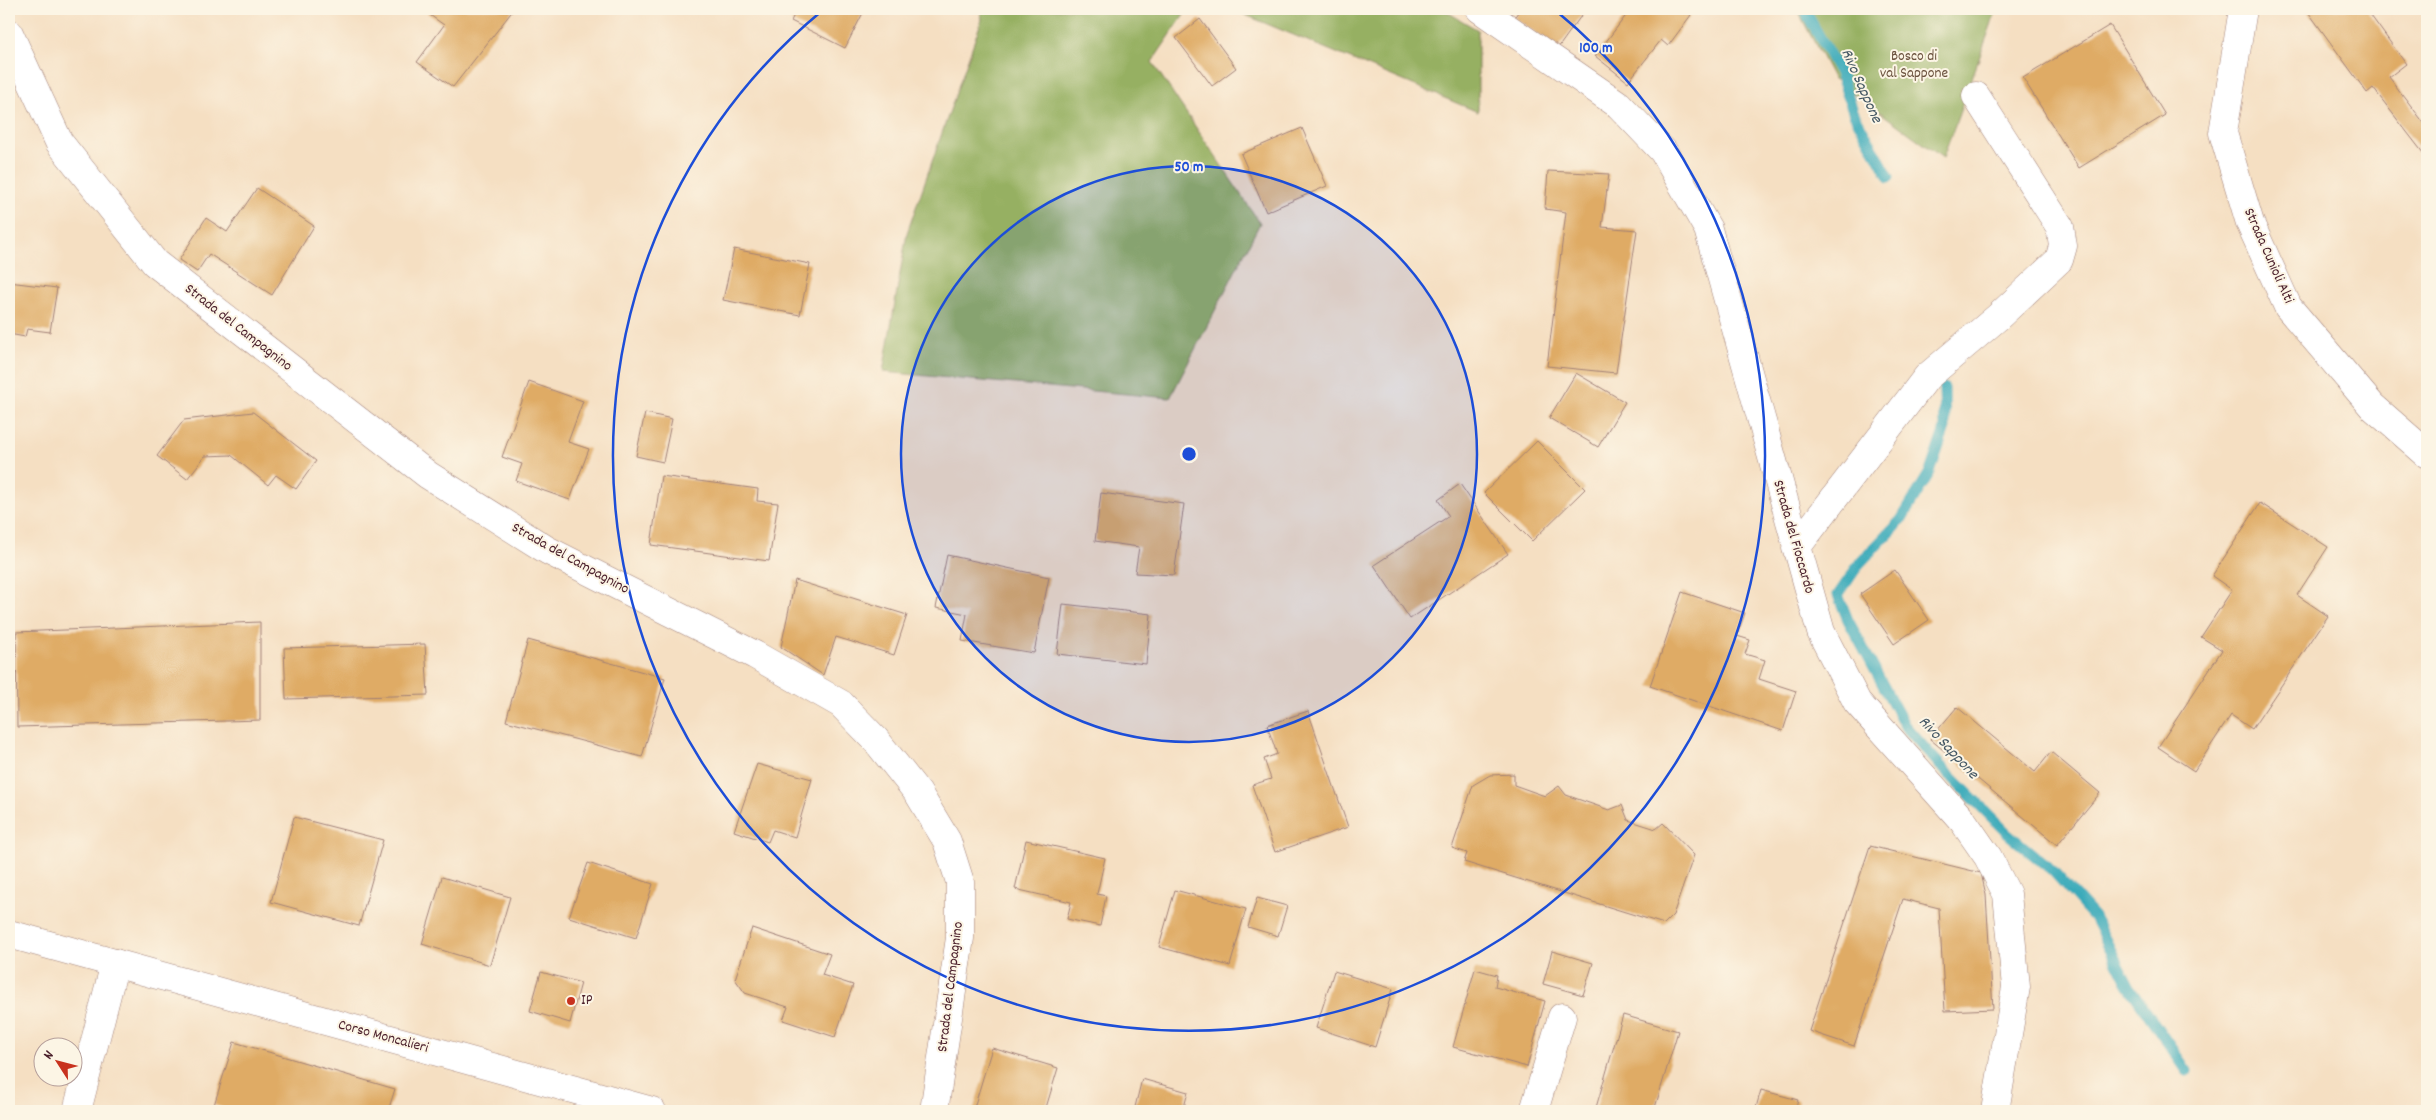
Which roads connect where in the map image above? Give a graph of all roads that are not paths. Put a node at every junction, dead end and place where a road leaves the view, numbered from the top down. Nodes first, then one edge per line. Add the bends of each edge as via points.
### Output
1 (1480, 9) edge
2 (2243, 9) edge
3 (9, 33) edge
4 (1976, 96) dead end
5 (2427, 454) edge
6 (1796, 548) junction
7 (9, 934) edge
8 (115, 963) junction
9 (1562, 1018) dead end
10 (77, 1111) edge
11 (652, 1111) edge
12 (934, 1111) edge
13 (1534, 1111) edge
14 (1995, 1111) edge

1 - 6 street, Strada del Fioccardo via 1619,105 1663,151 1708,229
2 - 5 street, Strada Cunioli Alti via 2224,133 2250,223 2288,307 2372,406
3 - 12 street, Strada del Campagnino via 59,142 154,263 428,475 547,550 755,655 841,704 875,739 918,793 947,841 960,882 960,938
4 - 6 street via 2060,227 2063,246 2059,260 1927,377
6 - 14 street, Strada del Fioccardo via 1821,632 1857,702 1963,821 1988,857 2007,894 2016,987
7 - 8 street, Corso Moncalieri
8 - 10 street
8 - 11 street, Corso Moncalieri
9 - 13 street

